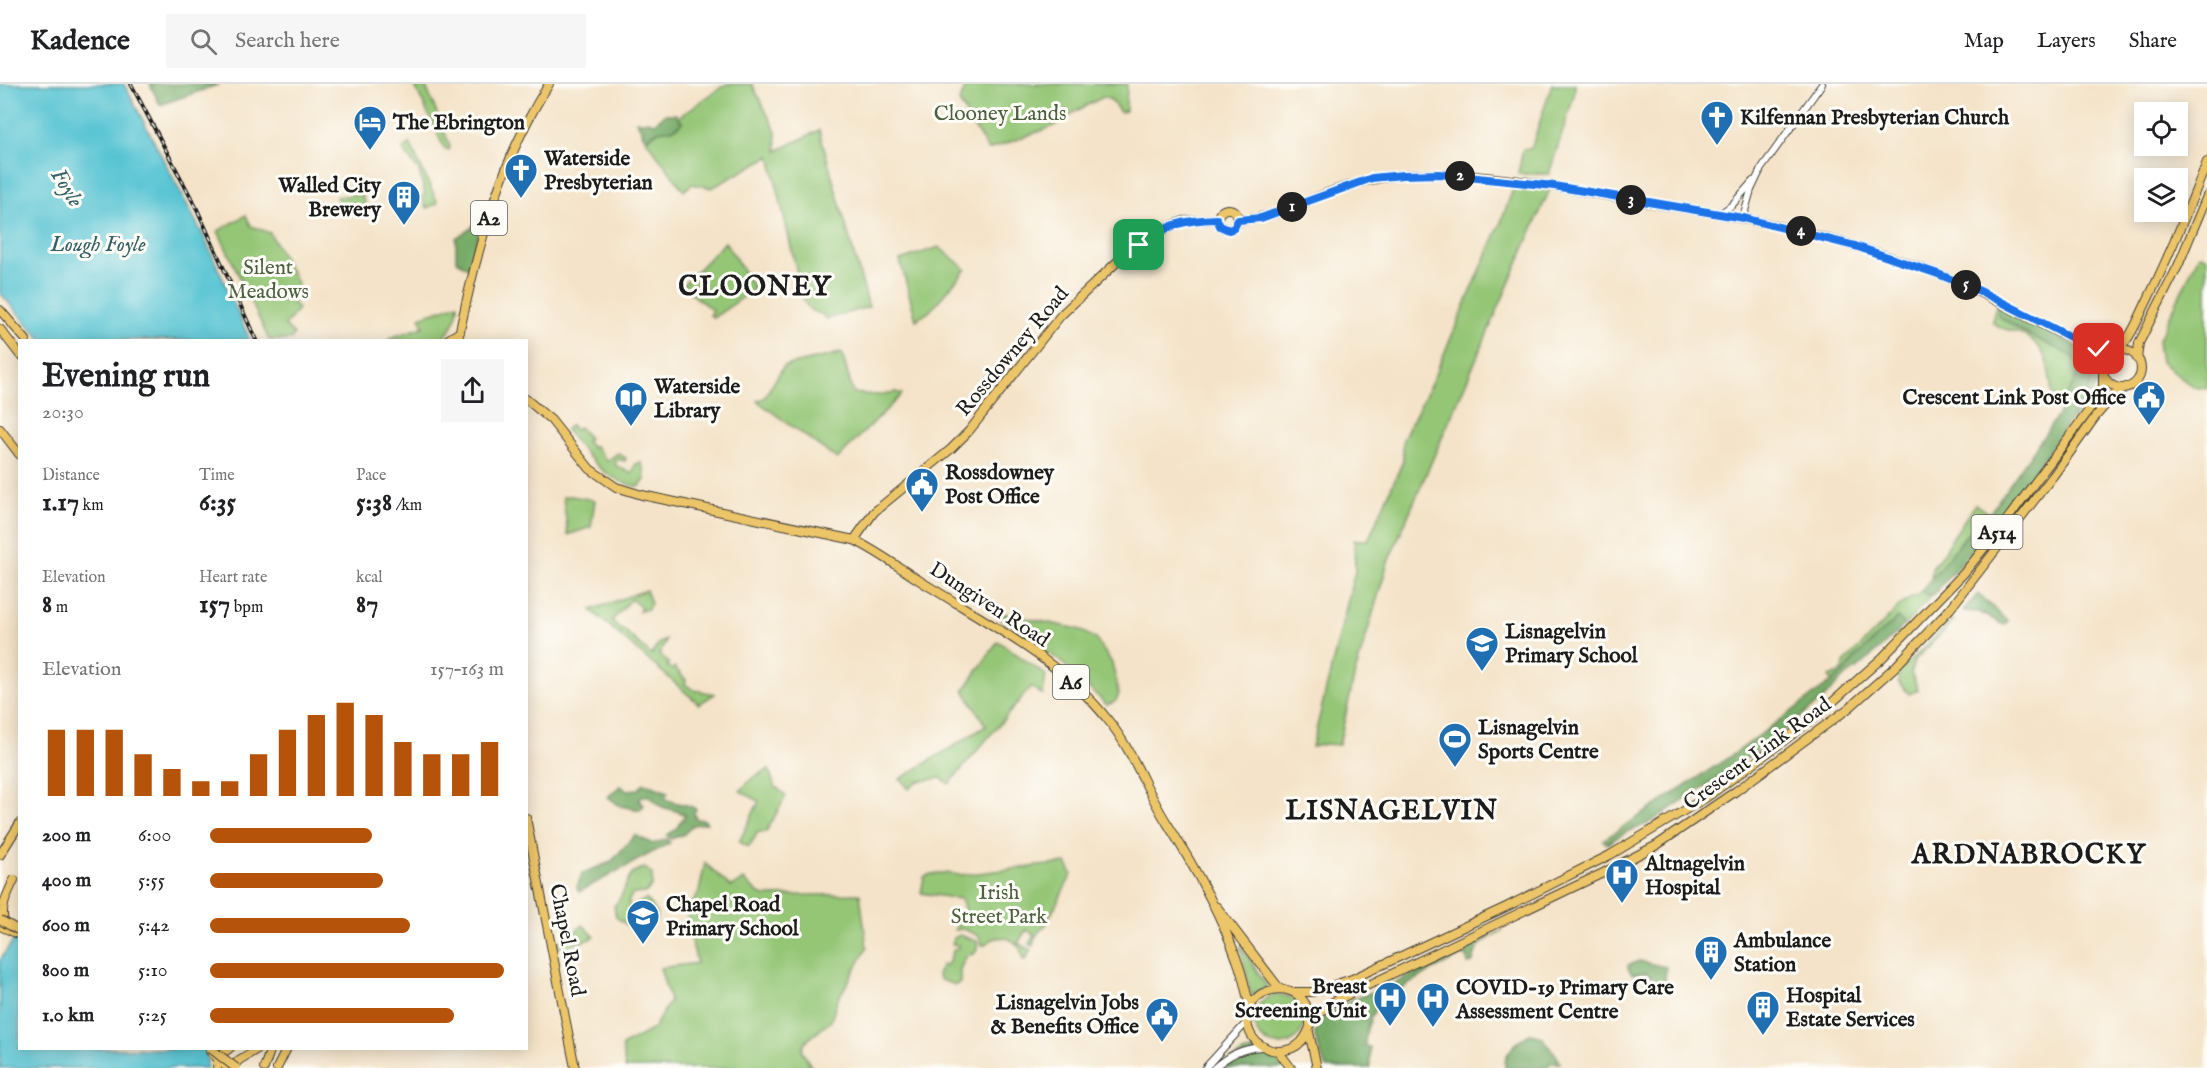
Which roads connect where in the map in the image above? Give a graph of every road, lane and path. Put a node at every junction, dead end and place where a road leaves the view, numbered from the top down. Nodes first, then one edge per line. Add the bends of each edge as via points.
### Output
1 (549, 84) edge
2 (555, 84) edge
3 (1822, 84) edge
4 (529, 119) junction
5 (2207, 162) edge
6 (1755, 179) junction
7 (2207, 196) edge
8 (1720, 214) junction
9 (1743, 218) junction
10 (1217, 219) junction
11 (1238, 220) junction
12 (0, 310) edge
13 (0, 329) edge
14 (459, 336) edge
15 (25, 339) edge
16 (2086, 345) junction
17 (2115, 351) junction
18 (18, 352) edge
19 (2137, 358) junction
20 (2104, 363) junction
21 (2103, 374) junction
22 (2126, 387) junction
23 (528, 401) edge
24 (0, 429) edge
25 (18, 452) edge
26 (854, 540) junction
27 (18, 826) edge
28 (528, 828) edge
29 (0, 855) edge
30 (18, 875) edge
31 (3, 897) edge
32 (1211, 900) junction
33 (0, 906) edge
34 (1, 921) edge
35 (18, 930) edge
36 (1279, 988) junction
37 (1294, 992) junction
38 (1250, 1008) junction
39 (1248, 1022) junction
40 (1309, 1028) junction
41 (1263, 1047) junction
42 (213, 1050) edge
43 (228, 1050) edge
44 (256, 1050) edge
45 (270, 1050) edge
46 (286, 1050) edge
47 (1278, 1051) junction
48 (217, 1064) edge
49 (234, 1067) edge
50 (261, 1067) edge
51 (277, 1068) edge
52 (575, 1068) edge
53 (1205, 1068) edge
54 (1214, 1068) edge
55 (1292, 1068) edge
56 (1317, 1068) edge

1 - 4 highway, A2
2 - 4 highway, A2
3 - 6 street
4 - 14 highway, A2 via 481,244
5 - 17 highway via 2153,288 2127,341
6 - 8 street
6 - 9 street
7 - 19 highway, A514 via 2178,266 2139,343
8 - 9 main road
8 - 11 main road via 1513,180 1422,174 1372,178 1261,218
9 - 16 main road via 1855,246 1938,274
10 - 11 main road via 1220,226 1229,230
10 - 11 main road via 1228,209 1237,214
10 - 26 main road, Rossdowney Road via 1173,225 1117,262 1061,315 969,430 874,512
12 - 15 highway
13 - 18 highway
16 - 17 main road
16 - 20 main road
17 - 19 highway via 2129,351
17 - 20 highway
19 - 22 highway, A514 via 2139,376
20 - 21 highway, A514
21 - 22 highway via 2110,384
21 - 37 highway, Crescent Link Road / A514 via 2100,397 1964,573 1882,658 1809,722 1707,797 1610,855 1352,979 1313,992
22 - 40 highway, Crescent Link Road / A514 via 2096,416 1950,609 1849,708 1663,841 1346,995 1333,1002
23 - 26 highway, Dungiven Road / A6 via 551,420 590,469 616,487
24 - 25 main road
26 - 32 highway, Dungiven Road / A6 via 999,628 1077,687 1108,720 1130,752
27 - 29 highway
28 - 52 main road, Chapel Road
30 - 31 highway
31 - 33 main road
31 - 34 highway
32 - 36 highway, Dungiven Road / A6
32 - 38 highway, Dungiven Road / A6 via 1238,960
34 - 35 highway, bridge
36 - 37 highway, A514
36 - 38 highway via 1260,994
37 - 40 highway via 1307,1005
38 - 39 highway
39 - 41 highway via 1252,1036
39 - 53 street
40 - 47 highway, A514 via 1296,1046
40 - 56 highway
41 - 47 highway
41 - 54 street via 1242,1050
42 - 49 highway, bridge
43 - 48 highway via 210,1051
43 - 49 highway
44 - 49 highway
45 - 50 highway
46 - 51 highway
47 - 55 highway
48 - 49 highway

